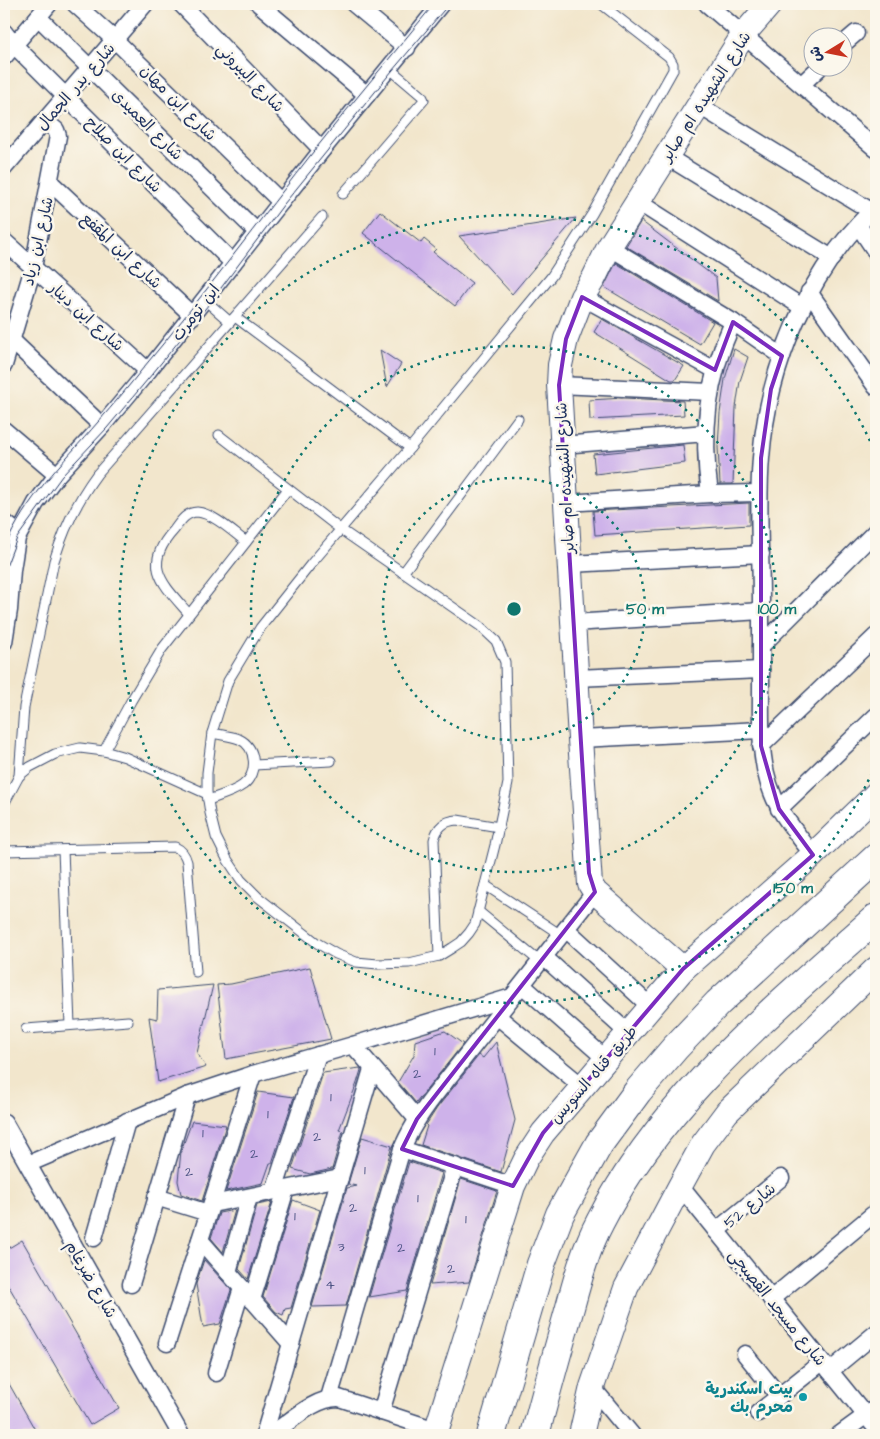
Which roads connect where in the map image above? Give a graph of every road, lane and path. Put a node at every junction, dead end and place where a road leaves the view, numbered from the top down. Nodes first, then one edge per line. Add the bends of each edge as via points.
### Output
1 (49, 4) edge
2 (75, 4) edge
3 (145, 4) edge
4 (181, 4) edge
5 (259, 4) edge
6 (441, 4) edge
7 (601, 4) edge
8 (707, 4) edge
9 (770, 4) edge
10 (359, 5) edge
11 (38, 17) junction
12 (4, 32) edge
13 (856, 33) dead end
14 (744, 34) junction
15 (852, 36) edge
16 (115, 40) junction
17 (407, 48) junction
18 (9, 51) edge
19 (91, 68) junction
20 (389, 68) junction
21 (808, 78) edge
22 (802, 84) junction
23 (367, 95) junction
24 (66, 97) junction
25 (698, 105) junction
26 (45, 121) junction
27 (876, 149) edge
28 (322, 150) junction
29 (666, 156) junction
30 (4, 168) edge
31 (51, 183) junction
32 (343, 194) dead end
33 (281, 202) junction
34 (638, 202) junction
35 (874, 209) edge
36 (322, 217) dead end
37 (858, 225) junction
38 (257, 232) junction
39 (4, 241) edge
40 (609, 247) junction
41 (876, 252) edge
42 (832, 258) junction
43 (233, 263) junction
44 (33, 268) junction
45 (582, 297) junction
46 (205, 300) junction
47 (806, 300) junction
48 (193, 316) junction
49 (233, 319) junction
50 (733, 322) junction
51 (7, 337) edge
52 (782, 356) junction
53 (4, 364) edge
54 (715, 370) junction
55 (148, 371) junction
56 (559, 385) junction
57 (876, 387) edge
58 (710, 392) junction
59 (518, 418) dead end
60 (102, 426) junction
61 (4, 430) edge
62 (706, 433) junction
63 (219, 435) dead end
64 (562, 445) junction
65 (410, 448) junction
66 (57, 475) junction
67 (288, 489) junction
68 (759, 492) junction
69 (710, 494) junction
70 (566, 503) junction
71 (4, 522) edge
72 (340, 529) junction
73 (876, 531) edge
74 (18, 533) junction
75 (246, 542) junction
76 (761, 554) junction
77 (570, 564) junction
78 (403, 573) junction
79 (7, 607) edge
80 (761, 611) junction
81 (189, 614) junction
82 (573, 622) junction
83 (876, 636) edge
84 (4, 642) edge
85 (761, 646) junction
86 (761, 670) junction
87 (576, 678) junction
88 (876, 716) edge
89 (761, 730) junction
90 (212, 733) junction
91 (580, 739) junction
92 (761, 746) junction
93 (104, 751) junction
94 (331, 761) dead end
95 (254, 764) junction
96 (19, 776) junction
97 (876, 794) edge
98 (207, 797) junction
99 (4, 804) edge
100 (779, 809) junction
101 (499, 827) junction
102 (63, 850) junction
103 (4, 852) edge
104 (813, 855) junction
105 (876, 858) edge
106 (485, 885) junction
107 (595, 892) junction
108 (478, 911) junction
109 (876, 918) edge
110 (564, 932) junction
111 (439, 956) junction
112 (542, 959) junction
113 (684, 969) junction
114 (876, 969) edge
115 (196, 972) dead end
116 (517, 991) junction
117 (651, 1007) junction
118 (497, 1016) junction
119 (128, 1021) dead end
120 (70, 1025) junction
121 (26, 1029) dead end
122 (628, 1033) junction
123 (353, 1045) junction
124 (318, 1055) junction
125 (607, 1060) junction
126 (372, 1069) junction
127 (253, 1074) junction
128 (583, 1087) junction
129 (187, 1096) junction
130 (417, 1119) junction
131 (127, 1121) junction
132 (4, 1122) edge
133 (402, 1148) junction
134 (28, 1164) junction
135 (455, 1166) junction
136 (340, 1178) junction
137 (782, 1178) dead end
138 (513, 1186) junction
139 (680, 1186) junction
140 (280, 1190) junction
141 (249, 1196) junction
142 (156, 1197) junction
143 (210, 1209) junction
144 (876, 1212) edge
145 (716, 1231) junction
146 (94, 1238) dead end
147 (200, 1240) junction
148 (228, 1272) junction
149 (131, 1284) dead end
150 (247, 1294) junction
151 (771, 1299) junction
152 (876, 1333) edge
153 (167, 1343) dead end
154 (291, 1344) junction
155 (745, 1354) dead end
156 (826, 1366) junction
157 (216, 1373) dead end
158 (592, 1387) junction
159 (779, 1396) junction
160 (329, 1398) junction
161 (381, 1412) junction
162 (758, 1413) dead end
163 (873, 1417) edge
164 (435, 1432) edge
165 (181, 1435) edge
166 (264, 1435) edge
167 (270, 1435) edge
168 (491, 1435) edge
169 (535, 1435) edge
170 (581, 1435) edge
171 (632, 1435) edge
172 (839, 1435) edge

1 - 11 street
2 - 16 street, شارع ابن مهان
3 - 16 street, شارع بدر الجمال
4 - 28 street, شارع البيروني
5 - 23 street
6 - 17 street, ابن تومرت
7 - 65 lane via 669,57 673,70 592,214 551,277
8 - 14 street
9 - 14 street, شارع الشهيده ام صابر
10 - 17 street
11 - 18 street
11 - 19 street, شارع العميدى
12 - 18 street, شارع ابن صلاح
13 - 15 street
14 - 22 street
14 - 25 street, شارع الشهيده ام صابر
16 - 19 street, شارع بدر الجمال
16 - 33 street, شارع ابن مهان
17 - 20 street, ابن تومرت
18 - 24 street, شارع ابن صلاح
19 - 24 street, شارع بدر الجمال
19 - 38 street, شارع العميدى
20 - 23 street, ابن تومرت
20 - 32 lane via 424,100
21 - 22 street
22 - 27 street
23 - 28 street, ابن تومرت
24 - 26 street, شارع بدر الجمال
24 - 43 street, شارع ابن صلاح
25 - 29 street, شارع الشهيده ام صابر
25 - 35 street
26 - 30 street, شارع بدر الجمال
26 - 31 street, شارع ابن زياد via 58,136
28 - 33 street, ابن تومرت
29 - 34 street, شارع الشهيده ام صابر
29 - 42 street
31 - 44 street, شارع ابن زياد
31 - 48 street, شارع ابن المقفع
33 - 38 street, ابن تومرت
34 - 40 street, شارع الشهيده ام صابر
34 - 47 street
35 - 37 street
36 - 49 lane
37 - 41 street
37 - 42 street
38 - 43 street, ابن تومرت
39 - 44 street, شارع ابن دينار
40 - 45 street, شارع الشهيده ام صابر
40 - 50 street
42 - 47 street
43 - 46 street, ابن تومرت
44 - 51 street, شارع ابن زياد
44 - 55 street, شارع ابن دينار
45 - 54 street
45 - 56 street, شارع الشهيده ام صابر via 566,338
46 - 48 street, ابن تومرت
46 - 49 lane
47 - 52 street
47 - 57 street
48 - 55 street, ابن تومرت
49 - 65 lane
49 - 96 lane via 97,474 68,521 54,561 24,706
50 - 52 street
50 - 54 street
51 - 53 street, شارع ابن زياد
51 - 60 street
52 - 68 street via 764,424
54 - 58 street
55 - 60 street, ابن تومرت
56 - 58 street
56 - 64 street, شارع الشهيده ام صابر
58 - 62 street
59 - 78 lane
60 - 66 street, ابن تومرت
61 - 66 street
62 - 64 street
62 - 69 street
63 - 67 lane
64 - 70 street, شارع الشهيده ام صابر
65 - 72 lane
66 - 74 street, ابن تومرت
67 - 72 lane
67 - 75 lane
68 - 69 street
68 - 76 street
69 - 70 street
70 - 77 street, شارع الشهيده ام صابر
71 - 74 street
72 - 78 lane
72 - 90 lane via 260,628 228,681
73 - 85 street
74 - 79 street, ابن تومرت
75 - 81 lane
75 - 81 lane via 216,519 198,512 187,514 171,532 159,550 156,562 168,590
76 - 77 street
76 - 80 street
77 - 82 street, شارع الشهيده ام صابر
78 - 101 lane via 489,633 502,651 506,672 508,783
79 - 84 street, ابن تومرت
80 - 82 street
80 - 85 street
81 - 93 lane via 162,649
82 - 87 street, شارع الشهيده ام صابر
83 - 92 street
85 - 86 street
86 - 87 street
86 - 89 street
87 - 91 street, شارع الشهيده ام صابر
88 - 100 street
89 - 91 street
89 - 92 street
90 - 95 lane via 240,740 250,750
90 - 98 lane
91 - 107 street, شارع الشهيده ام صابر via 590,884
92 - 100 street
93 - 96 lane via 67,750 42,760
93 - 98 lane via 125,757
94 - 95 lane
95 - 98 lane via 250,777 242,786
96 - 99 lane
97 - 104 street, طريق قناه السويس
98 - 111 lane via 216,837 240,880 317,943 356,962 409,963
100 - 104 street
101 - 106 lane
101 - 111 lane via 450,820 436,833
102 - 103 lane
102 - 115 lane via 175,847 183,852 187,862
102 - 120 lane
104 - 113 street, طريق قناه السويس
105 - 168 highway via 675,1048 599,1144 560,1214 541,1264
106 - 108 lane
106 - 110 lane
107 - 110 street
107 - 113 street
108 - 111 lane via 470,933
108 - 112 lane
109 - 169 highway via 723,1058 632,1167 599,1222 578,1278
110 - 112 street
110 - 117 street
112 - 116 street
112 - 122 street
113 - 117 street, طريق قناه السويس
114 - 139 street via 727,1112 703,1144
116 - 118 street
116 - 123 street
116 - 125 street
117 - 122 street, طريق قناه السويس
118 - 128 street
118 - 130 street
119 - 120 lane
120 - 121 lane
122 - 125 street, طريق قناه السويس
123 - 124 street
123 - 126 street
124 - 127 street
124 - 140 street
125 - 128 street, طريق قناه السويس
126 - 130 street
126 - 136 street
127 - 129 street
127 - 143 street
128 - 138 street, طريق قناه السويس via 543,1133
129 - 131 street
129 - 142 street
130 - 133 street
131 - 134 street
131 - 146 street
132 - 134 street, شارع ضرغام
133 - 135 street
133 - 160 street
134 - 165 street, شارع ضرغام
135 - 138 street
135 - 161 street
136 - 140 street
136 - 154 street
137 - 145 street, شارع 52
138 - 164 street, طريق قناه السويس
139 - 145 street, شارع مسجد القصبجى
139 - 158 street via 626,1288
140 - 141 street
140 - 150 street
141 - 143 street
141 - 148 street
142 - 143 street
142 - 149 street
143 - 147 street
144 - 151 street
145 - 151 street, شارع مسجد القصبجى
147 - 148 street
147 - 153 street
148 - 150 street
150 - 154 street
150 - 157 street
151 - 156 street, شارع مسجد القصبجى
152 - 156 street
154 - 166 street
155 - 159 street
156 - 159 street
156 - 163 street, شارع مسجد القصبجى
158 - 170 street
158 - 171 street
159 - 162 street
160 - 161 street via 339,1398
160 - 167 street via 318,1401
161 - 164 street
163 - 172 street

